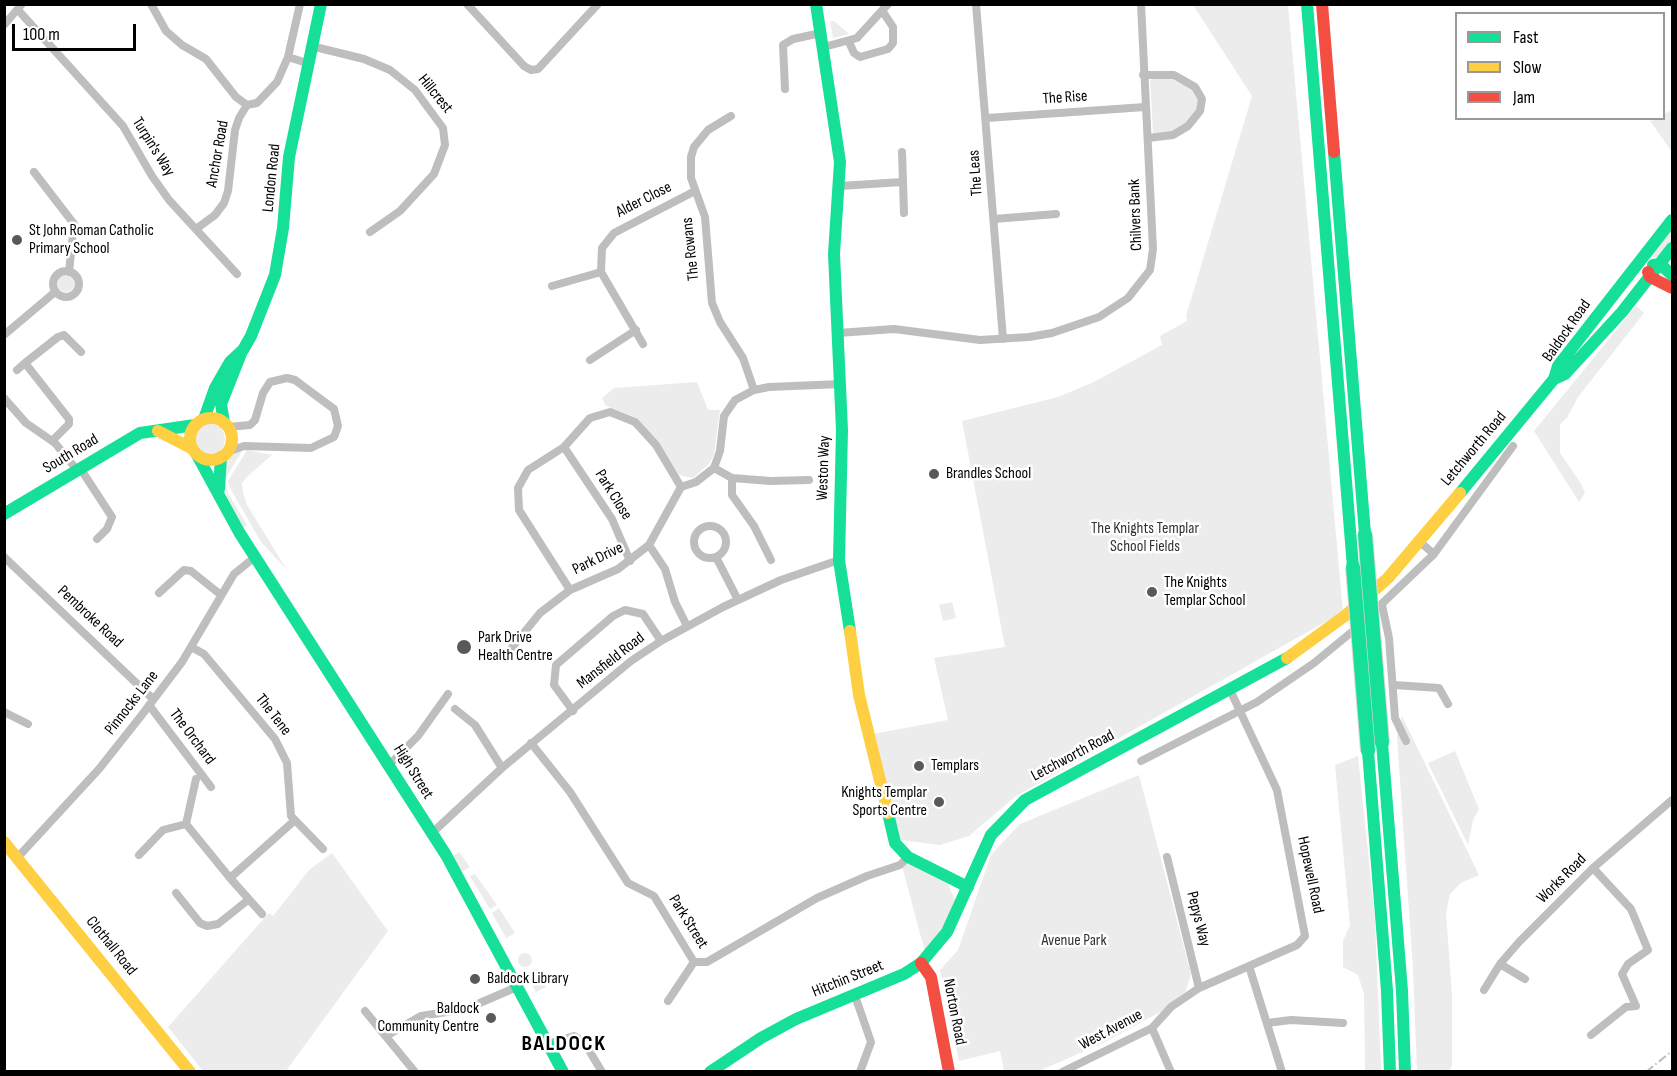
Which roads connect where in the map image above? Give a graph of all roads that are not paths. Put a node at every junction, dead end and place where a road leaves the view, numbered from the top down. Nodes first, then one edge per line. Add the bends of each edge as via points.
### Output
1 (151, 4) edge
2 (300, 4) edge
3 (321, 4) edge
4 (466, 4) edge
5 (598, 4) edge
6 (816, 4) edge
7 (976, 4) edge
8 (1141, 4) edge
9 (1307, 4) edge
10 (1322, 4) edge
11 (20, 7) edge
12 (885, 8) edge
13 (4, 25) edge
14 (823, 40) junction
15 (849, 42) junction
16 (310, 46) junction
17 (288, 57) junction
18 (307, 63) junction
19 (1143, 75) junction
20 (785, 89) dead end
21 (247, 105) junction
22 (1145, 107) junction
23 (731, 116) dead end
24 (987, 118) junction
25 (1148, 138) junction
26 (902, 152) dead end
27 (34, 172) dead end
28 (902, 182) junction
29 (840, 186) junction
30 (695, 191) junction
31 (904, 213) dead end
32 (1056, 214) dead end
33 (994, 219) junction
34 (1672, 220) edge
35 (196, 229) junction
36 (370, 232) dead end
37 (1672, 248) edge
38 (1649, 267) junction
39 (69, 272) junction
40 (600, 272) junction
41 (237, 274) dead end
42 (1672, 275) edge
43 (552, 286) dead end
44 (1672, 288) edge
45 (55, 292) junction
46 (636, 330) junction
47 (838, 333) junction
48 (4, 335) edge
49 (1003, 339) junction
50 (643, 344) dead end
51 (243, 350) junction
52 (81, 352) dead end
53 (590, 360) dead end
54 (26, 363) junction
55 (17, 370) dead end
56 (1554, 379) joint
57 (841, 384) junction
58 (754, 390) junction
59 (4, 398) edge
60 (200, 422) junction
61 (226, 425) junction
62 (157, 431) junction
63 (52, 441) junction
64 (1513, 446) dead end
65 (564, 447) junction
66 (195, 452) junction
67 (224, 455) junction
68 (714, 468) junction
69 (78, 469) junction
70 (732, 478) junction
71 (809, 480) dead end
72 (681, 487) junction
73 (221, 500) junction
74 (4, 514) edge
75 (97, 539) dead end
76 (1420, 542) junction
77 (649, 545) junction
78 (1434, 554) junction
79 (4, 557) edge
80 (255, 557) junction
81 (716, 557) dead end
82 (771, 560) dead end
83 (839, 560) junction
84 (630, 561) junction
85 (570, 590) junction
86 (159, 593) dead end
87 (221, 595) junction
88 (738, 600) junction
89 (1382, 605) junction
90 (687, 626) junction
91 (661, 641) junction
92 (191, 647) junction
93 (510, 650) dead end
94 (1394, 685) junction
95 (1231, 692) junction
96 (448, 694) dead end
97 (151, 702) junction
98 (1448, 704) dead end
99 (455, 709) dead end
100 (1241, 710) junction
101 (573, 711) junction
102 (4, 712) edge
103 (28, 724) dead end
104 (1406, 741) dead end
105 (531, 743) junction
106 (1141, 761) dead end
107 (390, 765) junction
108 (502, 768) junction
109 (196, 779) dead end
110 (211, 787) dead end
111 (1672, 800) edge
112 (294, 821) junction
113 (186, 824) junction
114 (432, 833) junction
115 (4, 842) edge
116 (323, 849) dead end
117 (138, 855) dead end
118 (18, 857) junction
119 (908, 857) junction
120 (1167, 857) dead end
121 (1593, 868) junction
122 (230, 878) junction
123 (968, 887) junction
124 (176, 892) dead end
125 (248, 900) junction
126 (262, 914) dead end
127 (694, 962) junction
128 (921, 963) junction
129 (1500, 964) junction
130 (1248, 966) junction
131 (1525, 979) dead end
132 (517, 987) junction
133 (1199, 987) junction
134 (1484, 990) dead end
135 (854, 993) junction
136 (668, 1001) dead end
137 (365, 1011) dead end
138 (1267, 1023) junction
139 (1343, 1023) dead end
140 (1152, 1028) junction
141 (1591, 1035) dead end
142 (386, 1036) junction
143 (547, 1044) junction
144 (190, 1071) edge
145 (415, 1071) edge
146 (563, 1071) edge
147 (602, 1071) edge
148 (710, 1071) edge
149 (860, 1071) edge
150 (949, 1071) edge
151 (1062, 1071) edge
152 (1171, 1071) edge
153 (1282, 1071) edge
154 (1390, 1071) edge
155 (1405, 1071) edge

1 - 21 street via 166,31 206,59
2 - 17 street
3 - 16 main road, London Road
4 - 5 street via 531,70 538,69
6 - 14 main road, Weston Way
7 - 24 street, The Leas
8 - 19 street, Chilvers Bank
9 - 154 main road, bridge via 1387,992
10 - 155 main road, bridge via 1402,991
11 - 13 street
11 - 35 street, Turpin's Way via 123,126 152,176
12 - 15 street via 867,31
12 - 15 street via 893,27 893,43 888,49 860,57
14 - 15 street
14 - 20 street via 793,39 783,45
14 - 29 main road, Weston Way via 838,141
16 - 18 main road, London Road
16 - 36 street, Hillcrest via 364,58 390,70 415,90 443,128 445,146 434,174 400,211
17 - 18 street
17 - 21 street, Anchor Road via 277,82 257,103
18 - 51 main road, London Road via 275,275
19 - 22 street, Chilvers Bank
19 - 25 street via 1174,75 1195,87 1202,99 1200,111 1188,126 1173,135
21 - 35 street, Anchor Road via 235,130 227,196 218,212
22 - 24 street, The Rise
22 - 25 street, Chilvers Bank
23 - 30 street, The Rowans via 708,130 694,147 690,166
24 - 33 street, The Leas
25 - 49 street, Chilvers Bank via 1153,249 1147,274 1128,298 1099,317 1052,333
26 - 28 street
27 - 39 street via 74,224
28 - 29 street
28 - 31 street
29 - 47 main road, Weston Way via 834,254
30 - 40 street, Alder Close via 614,233 602,248
30 - 58 street, The Rowans via 705,217 712,303 743,358
32 - 33 street
33 - 49 street, The Leas
34 - 38 main road, Baldock Road
35 - 41 street, Turpin's Way
37 - 38 main road, Baldock Road
38 - 42 main road
38 - 44 main road
38 - 56 main road, Baldock Road via 1558,366
39 - 45 street via 55,277
39 - 45 street via 78,280 76,292 65,297
40 - 43 street
40 - 46 street
45 - 48 street
46 - 50 street
46 - 53 street
47 - 49 street, Chilvers Bank via 894,329 961,339
47 - 57 main road, Weston Way
51 - 60 main road, London Road via 215,388
51 - 61 main road, London Road via 221,404
52 - 54 street via 64,335
54 - 55 street
54 - 63 street via 69,419 69,424
56 - 76 main road, Letchworth Road
57 - 58 street
57 - 83 main road, Weston Way
58 - 68 street via 735,400 726,411
59 - 63 street via 26,423
60 - 61 main road via 211,418
60 - 62 main road, South Road
60 - 66 main road via 190,441
61 - 67 main road via 231,440
61 - 67 street via 250,425 270,382 286,378 295,380 334,409 338,426 334,437 311,448 244,446
62 - 66 main road
62 - 69 main road, South Road via 140,433
63 - 69 street
64 - 78 street, Letchworth Road
65 - 72 street via 590,418 603,412 617,413 635,422 656,445
65 - 84 street, Park Close via 612,519
65 - 85 street via 528,470 519,482 517,494 523,518
66 - 67 main road via 213,460
66 - 73 main road, High Street
67 - 73 main road, High Street via 218,480
68 - 70 street
68 - 72 street via 696,483
69 - 74 main road, South Road
69 - 75 street via 111,517 107,529
70 - 71 street
70 - 82 street via 731,493
72 - 77 street, Park Drive
73 - 80 main road, High Street
76 - 78 street
76 - 95 main road, Letchworth Road via 1388,578 1333,626
77 - 84 street, Park Drive
77 - 90 street via 665,569
78 - 89 street, Letchworth Road
79 - 97 street, Pembroke Road
80 - 87 street, Pinnocks Lane via 239,568
80 - 107 main road, High Street
81 - 88 street
83 - 88 street, Mansfield Road
83 - 119 main road, Weston Way via 859,695 880,790 895,843
84 - 85 street, Park Drive
85 - 93 street, Park Drive via 540,613
86 - 87 street via 177,573 188,570
87 - 92 street, Pinnocks Lane
88 - 90 street, Mansfield Road
89 - 94 street
89 - 100 street, Letchworth Road via 1314,663
90 - 91 street, Mansfield Road
91 - 101 street, Mansfield Road via 631,661
91 - 101 street via 643,614 625,610 613,616 556,665 554,684
92 - 97 street, Pinnocks Lane
92 - 112 street, The Tene via 204,654 280,747 287,763 288,806
94 - 98 street via 1439,688
94 - 104 street via 1395,718
95 - 100 street
95 - 123 main road, Letchworth Road via 1025,800 991,835
96 - 107 street via 418,736
97 - 110 street, The Orchard
97 - 118 street, Pinnocks Lane via 99,769
99 - 108 street via 475,725
100 - 106 street, Letchworth Road
100 - 130 street, Hopewell Road via 1277,790 1306,932 1297,945
101 - 105 street, Mansfield Road
102 - 103 street
105 - 108 street, Mansfield Road
105 - 127 street, Park Street via 570,792 628,883 654,896
107 - 114 main road, High Street
108 - 114 street, Mansfield Road
109 - 113 street
111 - 121 street, Works Road
112 - 116 street
112 - 122 street
113 - 117 street via 163,830
113 - 122 street
114 - 132 main road, High Street
115 - 118 main road, Clothall Road
118 - 144 main road, Clothall Road
119 - 123 main road
119 - 127 street, Park Street via 900,865 818,898 707,962
120 - 133 street, Pepys Way
121 - 129 street, Works Road
121 - 141 street via 1631,909 1648,950 1628,964 1622,974 1636,1006 1626,1006
122 - 125 street
123 - 128 main road, Hitchin Street via 947,932
124 - 125 street via 200,923 207,926 218,924
125 - 126 street
127 - 136 street
128 - 135 main road, Hitchin Street via 904,974
128 - 150 main road, Norton Road via 931,977
129 - 131 street
129 - 134 street, Works Road
130 - 133 street, Hopewell Road
130 - 138 street
132 - 142 street via 466,1009 421,1016
132 - 143 main road, High Street
133 - 140 street, West Avenue via 1171,1007
135 - 148 main road, Hitchin Street via 775,1030
135 - 149 street via 872,1042
137 - 142 street
138 - 139 street
138 - 153 street
140 - 151 street, West Avenue
140 - 152 street
142 - 145 street
143 - 146 main road, High Street
143 - 147 street via 574,1036 584,1042

